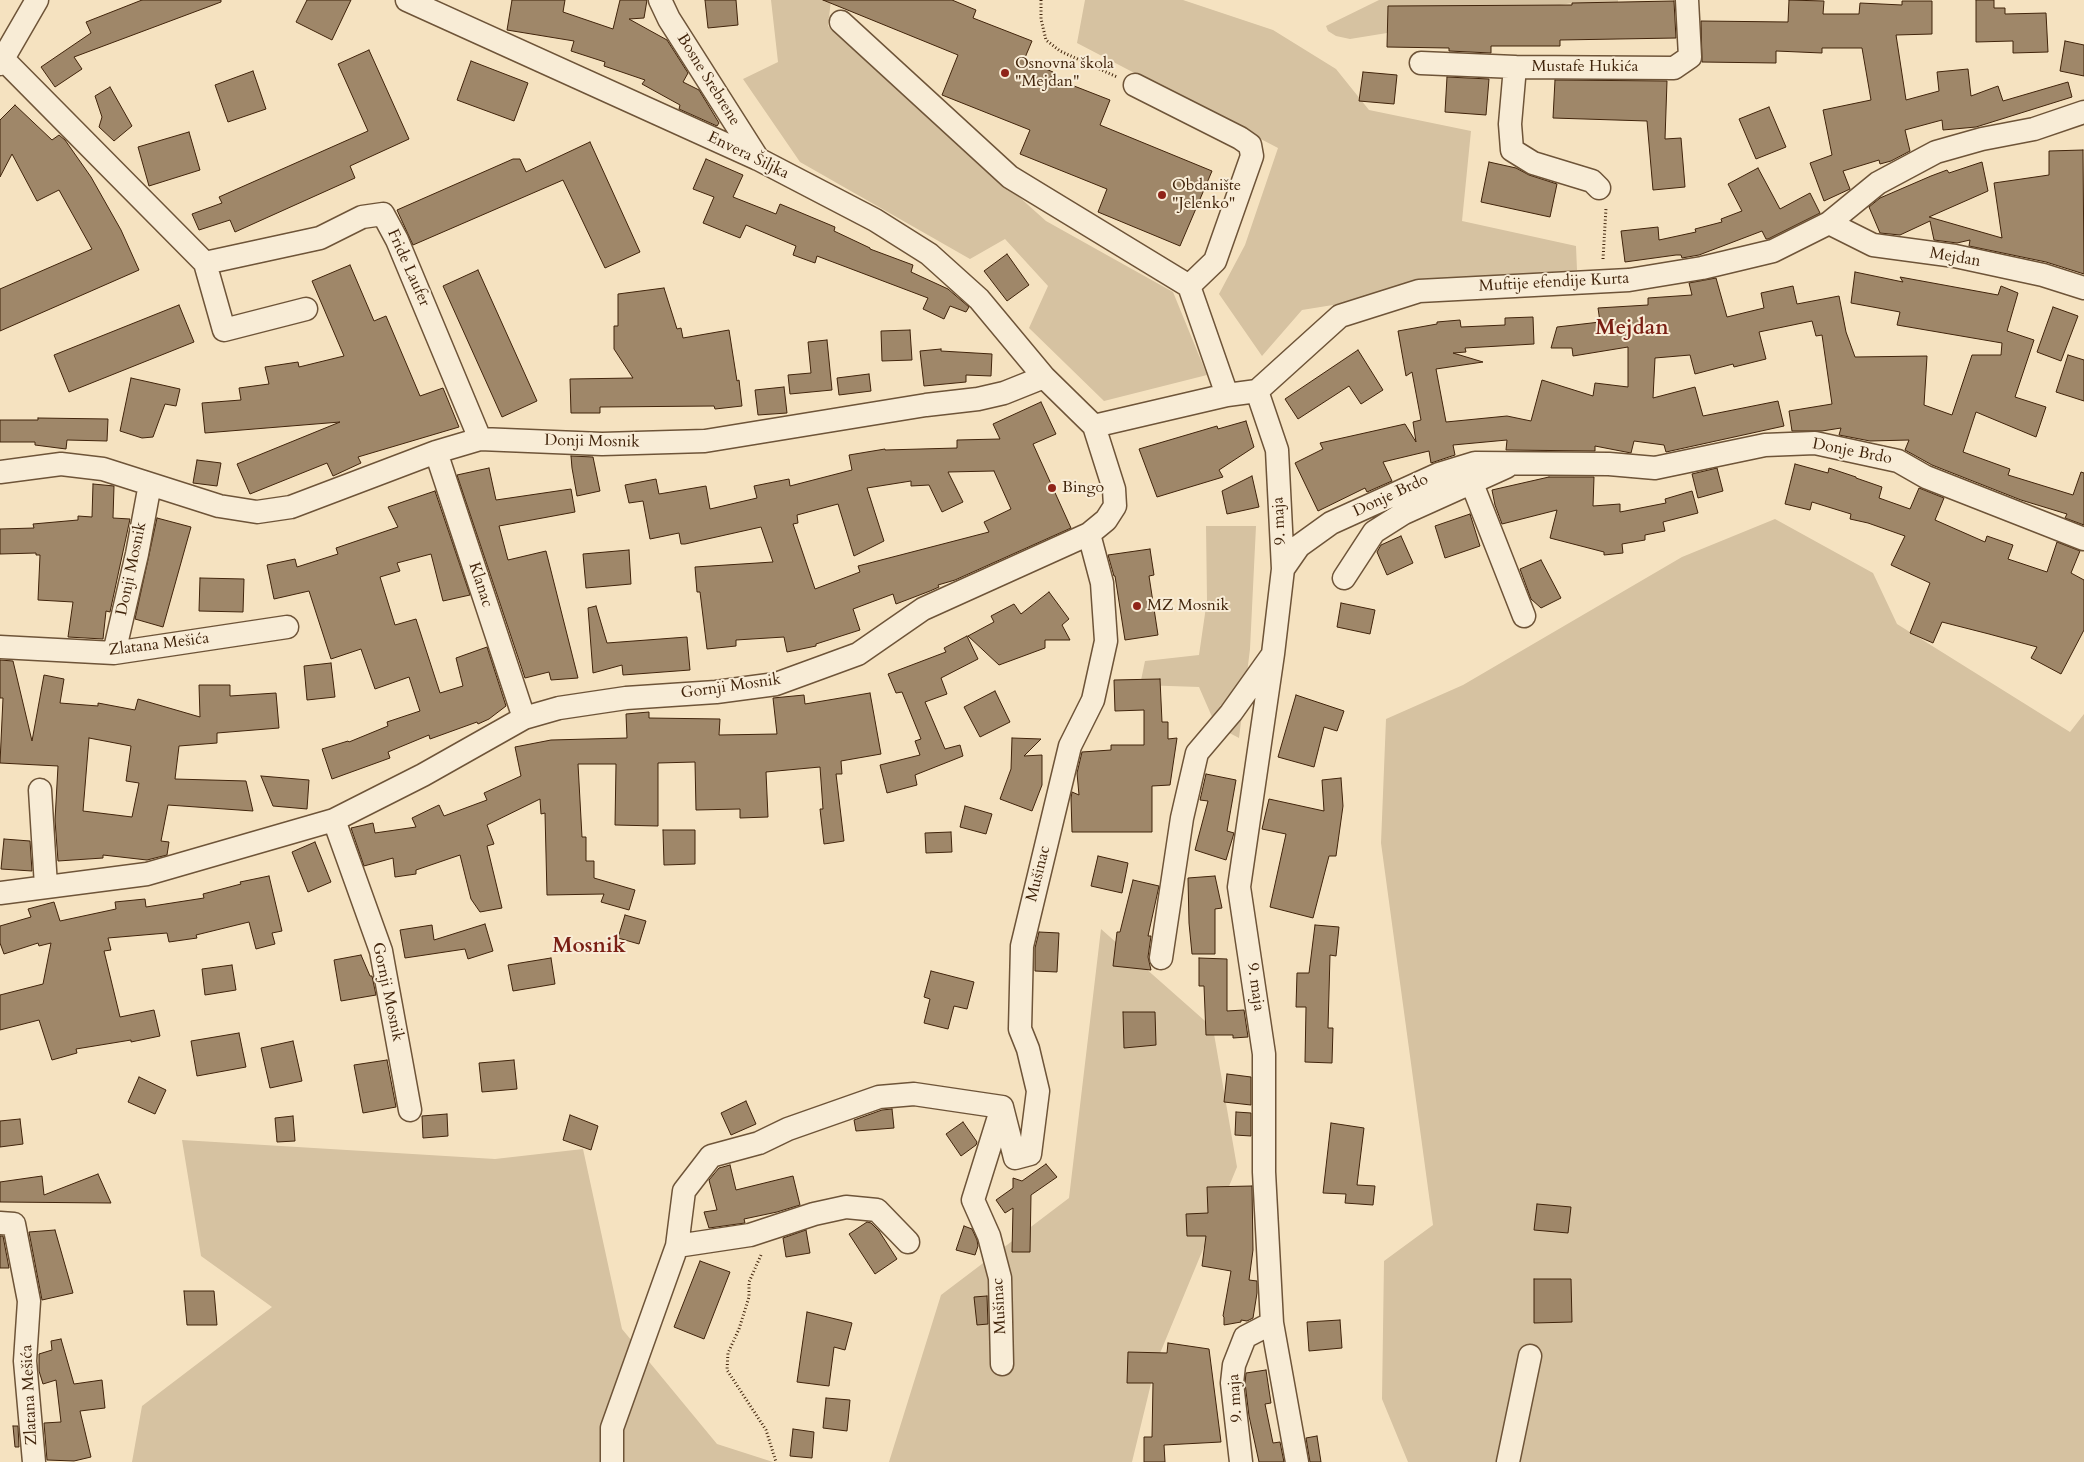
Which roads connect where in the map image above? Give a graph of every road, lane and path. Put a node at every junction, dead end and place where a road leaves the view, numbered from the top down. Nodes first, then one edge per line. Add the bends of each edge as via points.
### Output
1 (37, 0) edge
2 (407, 0) edge
3 (660, 0) edge
4 (1041, 0) edge
5 (1687, 0) edge
6 (841, 22) dead end
7 (2, 62) edge
8 (1421, 63) dead end
9 (1515, 67) junction
10 (1135, 85) joint
11 (2084, 112) edge
12 (758, 159) junction
13 (1600, 188) joint
14 (1829, 223) junction
15 (206, 263) junction
16 (1603, 283) junction
17 (1189, 286) junction
18 (2084, 288) edge
19 (306, 309) dead end
20 (1044, 377) junction
21 (1257, 392) junction
22 (1227, 395) junction
23 (1094, 426) junction
24 (480, 438) junction
25 (436, 452) junction
26 (1517, 463) junction
27 (0, 472) edge
28 (1471, 481) junction
29 (150, 484) junction
30 (1089, 534) junction
31 (2084, 539) edge
32 (1283, 569) junction
33 (1344, 578) dead end
34 (1524, 616) dead end
35 (287, 627) dead end
36 (0, 647) edge
37 (114, 653) junction
38 (1273, 654) junction
39 (524, 718) junction
40 (40, 790) dead end
41 (334, 820) junction
42 (46, 886) junction
43 (0, 893) edge
44 (1161, 958) dead end
45 (1002, 1107) junction
46 (410, 1110) dead end
47 (0, 1223) edge
48 (771, 1229) junction
49 (908, 1242) dead end
50 (677, 1246) junction
51 (1272, 1323) junction
52 (1530, 1356) dead end
53 (1002, 1364) dead end
54 (34, 1462) edge
55 (612, 1462) edge
56 (776, 1462) edge
57 (1242, 1462) edge
58 (1297, 1462) edge
59 (1508, 1462) edge

1 - 7 street
2 - 12 street, Envera Šiljka
3 - 12 street, Bosne Srebrene
4 - 10 path via 1046,40 1060,51
5 - 9 street, Mustafe Hukića via 1690,57 1674,68
6 - 17 street via 1010,177
7 - 15 street
8 - 9 street, Mustafe Hukića
9 - 13 street via 1510,124 1512,150 1533,163 1592,181
10 - 17 street via 1250,145 1252,156 1215,261
11 - 14 street, Muftije efendije Kurta via 2034,129 1936,152 1878,183
12 - 20 street, Envera Šiljka via 875,220 929,254 979,299
13 - 16 path via 1607,211
14 - 16 street, Muftije efendije Kurta via 1773,251 1702,268
14 - 18 street, Mejdan via 1873,245 1955,256 2043,275
15 - 19 street via 224,330
15 - 24 street, Fride Laufer via 320,238 362,217 382,214 398,240
16 - 21 street, Muftije efendije Kurta via 1419,291 1375,304 1340,316
17 - 22 street
20 - 23 street
20 - 24 street, Donji Mosnik via 1004,393 978,399 705,441 602,444
21 - 22 street
21 - 32 street, 9. maja via 1277,450
22 - 23 street
23 - 30 street, Gornji Mosnik via 1114,489 1115,506 1106,520
24 - 25 street, Donji Mosnik
25 - 29 street, Donji Mosnik via 291,507 257,512 219,506
25 - 39 street, Klanac
26 - 28 street, Donje Brdo
26 - 31 street, Donje Brdo via 1655,468 1765,445 1815,443 1898,461 1926,477
26 - 32 street, Donje Brdo via 1475,462 1430,478 1331,523 1300,546
27 - 29 street, Donji Mosnik via 61,464 103,469
28 - 33 street, Donje Brdo via 1404,512 1374,532
28 - 34 street
29 - 37 street, Donji Mosnik
30 - 39 street, Gornji Mosnik via 923,609 858,654 776,684 626,698 560,708
30 - 45 street, Mušinac via 1102,582 1106,641 1093,700 1070,746 1022,946 1020,1029 1038,1091 1030,1154 1015,1158
32 - 38 street, 9. maja
35 - 37 street, Zlatana Mešića
36 - 37 street, Zlatana Mešića
38 - 44 street, 9. maja via 1232,713 1197,753 1182,818
38 - 51 street, 9. maja via 1239,887 1264,1054 1264,1172
39 - 41 street, Gornji Mosnik
40 - 42 street
41 - 42 street, Gornji Mosnik via 147,874
41 - 46 street, Gornji Mosnik via 380,951
42 - 43 street, Gornji Mosnik
45 - 50 street via 914,1094 879,1097 788,1129 759,1143 711,1156 684,1191
45 - 53 street, Mušinac via 973,1200 1000,1278
47 - 54 street, Zlatana Mešića via 14,1224 29,1301 25,1361
48 - 49 street via 846,1207 876,1210
48 - 50 street
48 - 56 path via 749,1282 749,1297 728,1353 727,1370 766,1430
50 - 55 street via 612,1428
51 - 57 street, 9. maja via 1245,1337 1234,1364 1232,1384
51 - 58 street, 9. maja
52 - 59 street

